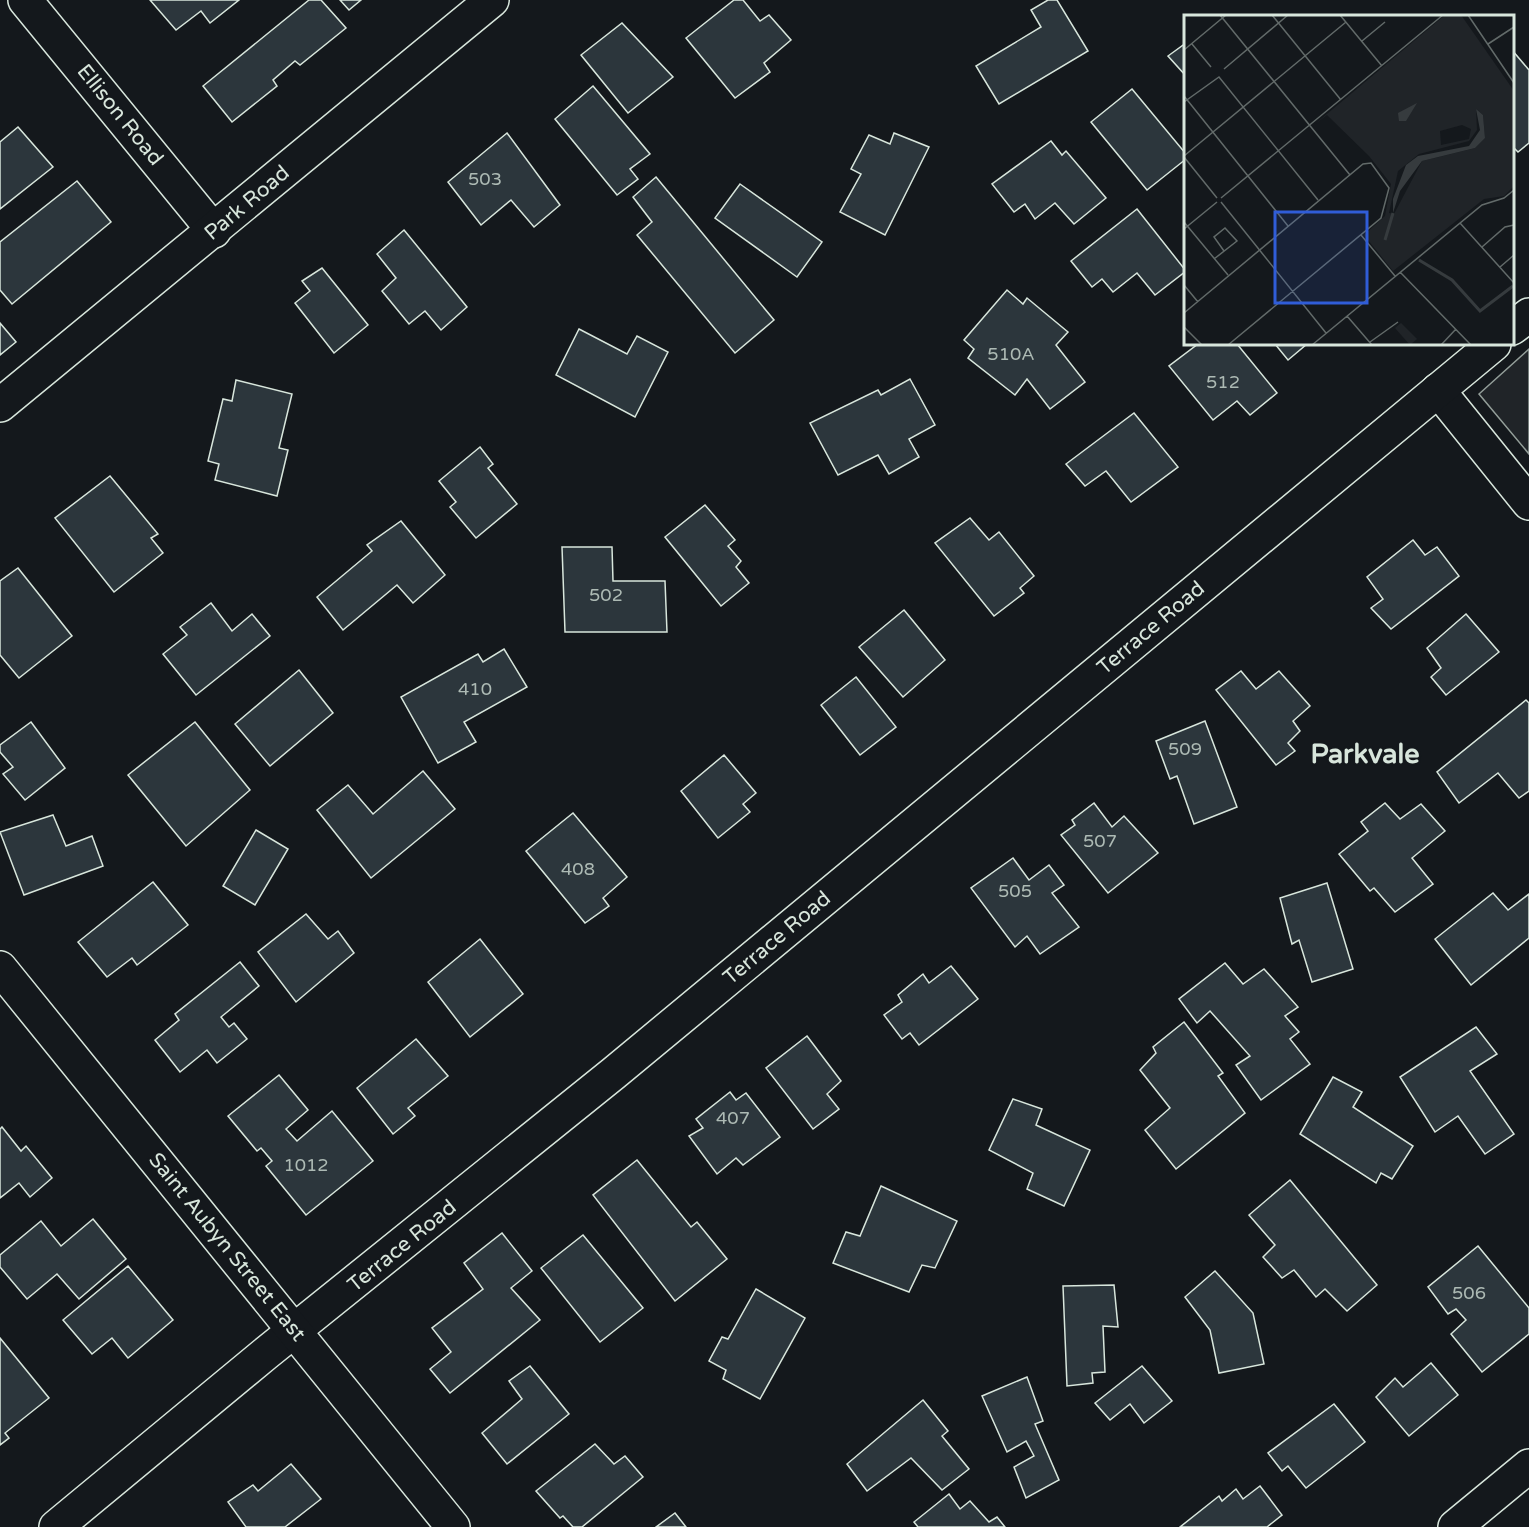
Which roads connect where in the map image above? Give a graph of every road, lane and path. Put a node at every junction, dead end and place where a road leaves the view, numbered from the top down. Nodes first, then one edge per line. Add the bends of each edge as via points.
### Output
1 (25, 0) edge
2 (492, 0) edge
3 (214, 231) junction
4 (1529, 315) edge
5 (1514, 326) edge
6 (1493, 345) edge
7 (1438, 390) junction
8 (0, 405) edge
9 (1529, 503) edge
10 (0, 968) edge
11 (295, 1330) junction
12 (1529, 1466) edge
13 (56, 1527) edge
14 (453, 1527) edge
15 (1455, 1527) edge

1 - 3 street, Ellison Road
2 - 3 street, Park Road
3 - 8 street, Park Road
4 - 5 street
6 - 7 street, Terrace Road
7 - 9 street
7 - 11 street, Terrace Road via 623,1066
10 - 11 street, Saint Aubyn Street East
11 - 13 street, Terrace Road
11 - 14 street, Saint Aubyn Street East
12 - 15 street

